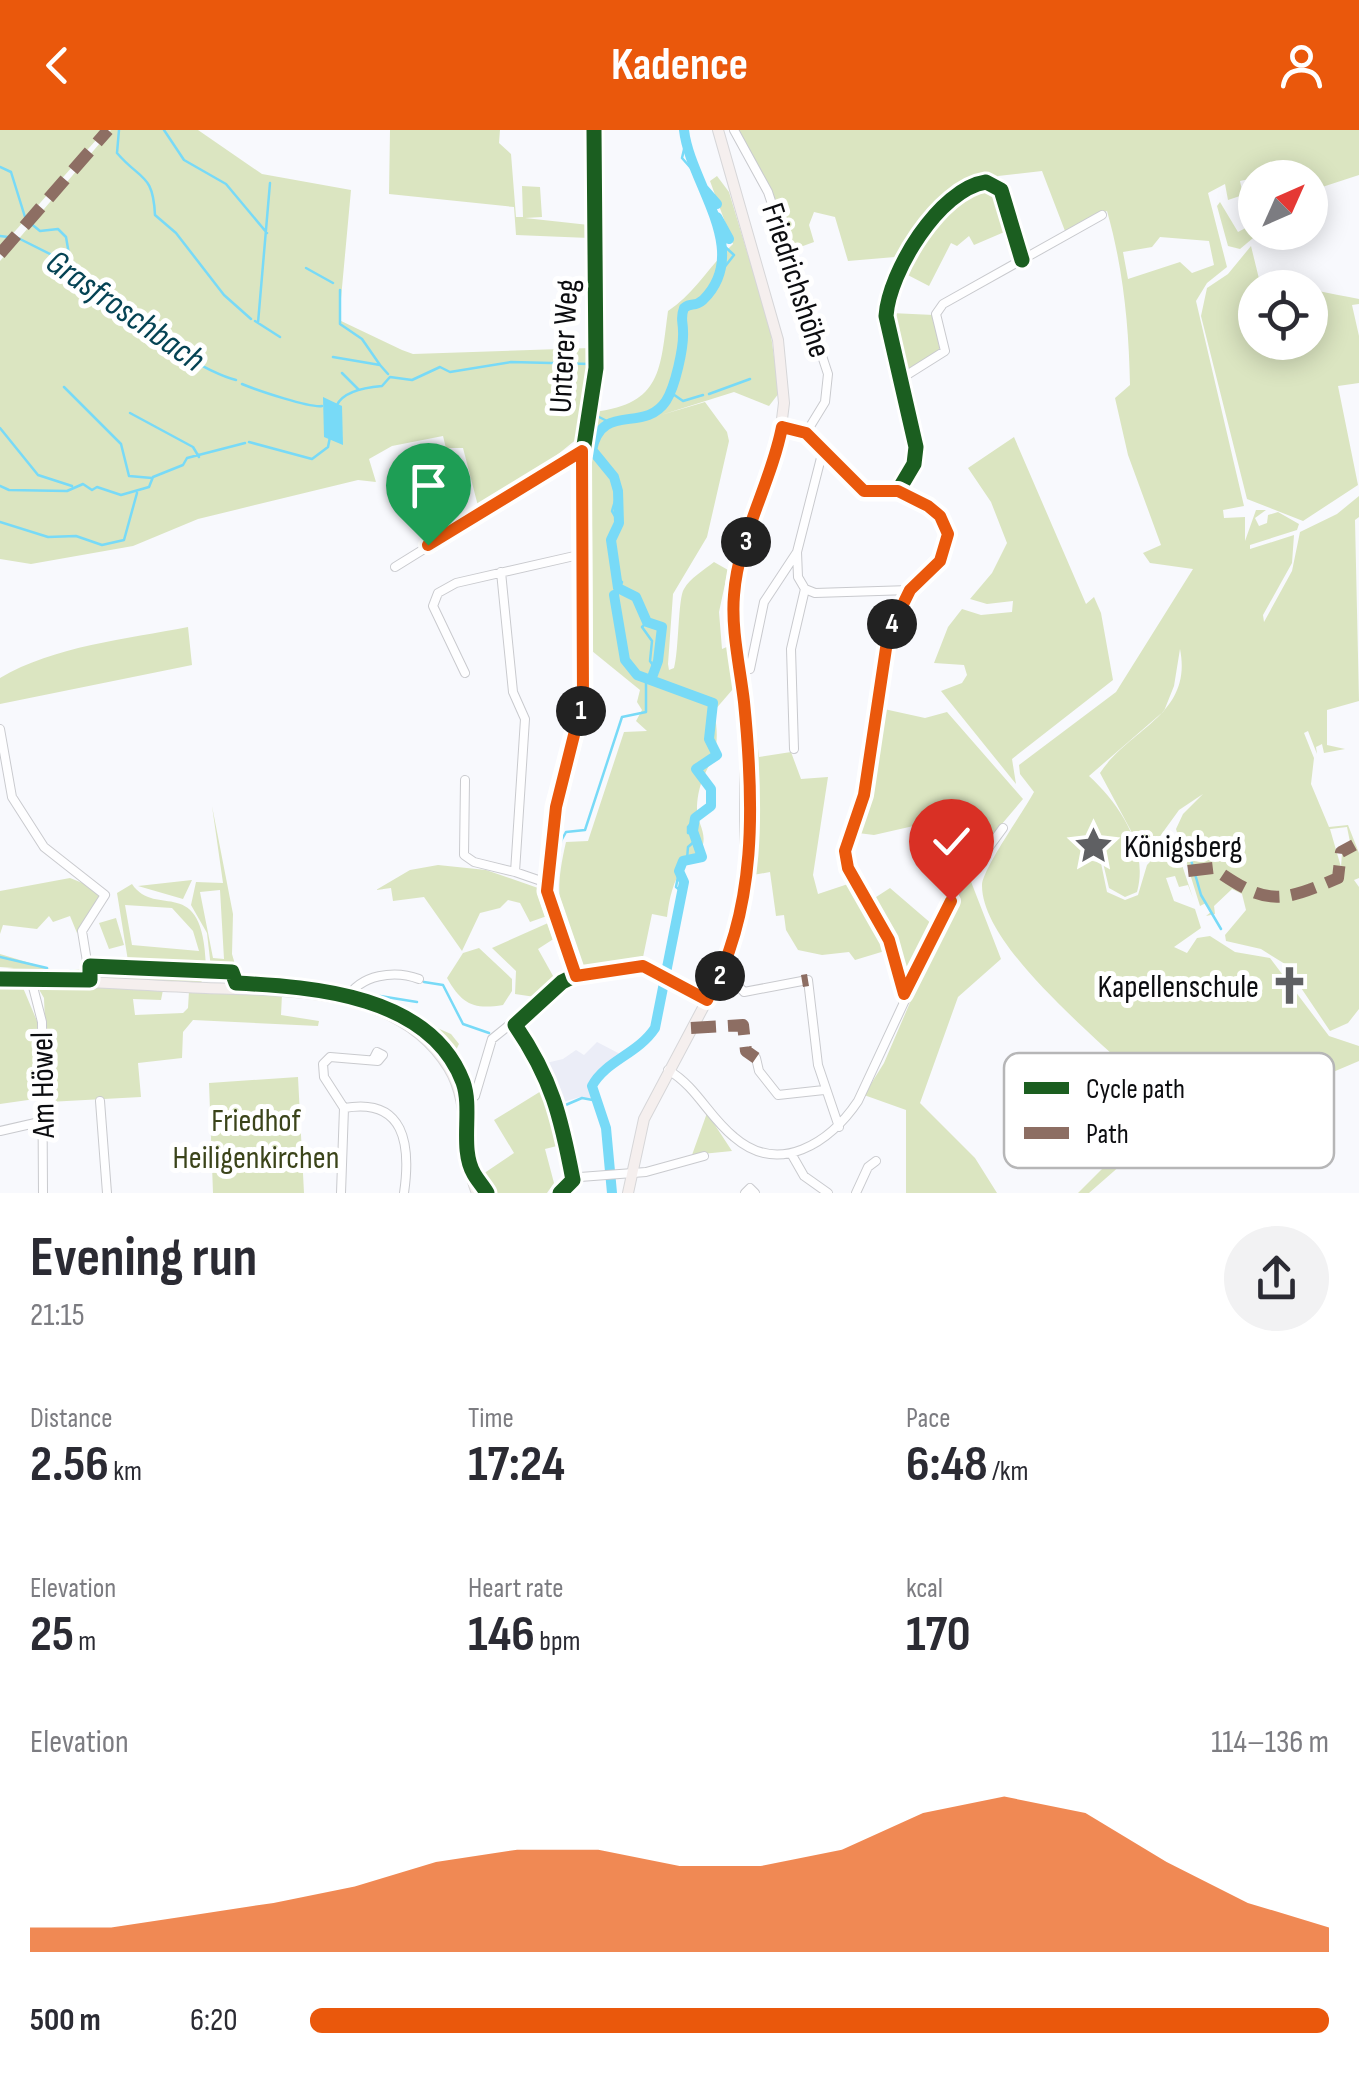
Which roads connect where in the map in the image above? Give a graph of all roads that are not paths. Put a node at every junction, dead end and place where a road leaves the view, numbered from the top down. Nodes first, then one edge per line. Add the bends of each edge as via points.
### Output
1 (594, 130) edge
2 (718, 130) edge
3 (734, 130) edge
4 (1102, 215) dead end
5 (1022, 260) junction
6 (902, 378) junction
7 (782, 427) junction
8 (806, 433) junction
9 (823, 450) junction
10 (582, 451) junction
11 (898, 491) junction
12 (797, 552) junction
13 (583, 554) junction
14 (395, 567) dead end
15 (501, 572) junction
16 (805, 589) junction
17 (910, 590) junction
18 (750, 670) dead end
19 (465, 673) dead end
20 (0, 728) edge
21 (794, 750) dead end
22 (465, 780) dead end
23 (1003, 828) dead end
24 (515, 872) junction
25 (548, 883) junction
26 (723, 970) junction
27 (90, 976) junction
28 (576, 976) junction
29 (0, 979) edge
30 (31, 979) junction
31 (419, 979) dead end
32 (904, 994) junction
33 (348, 999) junction
34 (707, 1000) junction
35 (756, 1058) dead end
36 (372, 1060) dead end
37 (668, 1070) junction
38 (824, 1090) junction
39 (100, 1101) dead end
40 (464, 1106) junction
41 (344, 1108) junction
42 (404, 1110) dead end
43 (389, 1112) junction
44 (44, 1121) junction
45 (839, 1127) junction
46 (0, 1131) edge
47 (792, 1154) junction
48 (704, 1156) dead end
49 (876, 1161) dead end
50 (624, 1173) junction
51 (43, 1193) edge
52 (107, 1193) edge
53 (340, 1193) edge
54 (404, 1193) edge
55 (477, 1193) edge
56 (560, 1193) edge
57 (628, 1193) edge
58 (745, 1193) edge
59 (755, 1193) edge
60 (828, 1193) edge
61 (856, 1193) edge

1 - 10 street, Unterer Weg via 596,368
2 - 7 main road via 778,340
3 - 8 street, Friedrichshöhe via 768,192 828,374 825,402
4 - 5 street
5 - 6 street via 943,304 936,314 946,351
5 - 6 street via 1001,190 986,182 950,197 893,286 886,316
6 - 11 street via 916,447
7 - 8 street
7 - 26 main road via 736,578 747,883
8 - 9 street
9 - 11 street via 864,491
9 - 12 street
10 - 13 street, Unterer Weg
10 - 14 street
11 - 17 street via 934,510 948,534 940,561
12 - 16 street
12 - 18 street via 764,602
13 - 15 street
13 - 25 street, Unterer Weg via 583,699 556,807
15 - 19 street via 456,583 435,597 433,606
15 - 24 street via 513,692 525,719
16 - 17 street
16 - 21 street via 791,648
17 - 32 street via 888,635 864,795 845,851 889,940
20 - 27 street via 12,796 52,855 106,895 82,931
22 - 24 street via 464,855
23 - 32 street via 954,893
24 - 25 street
25 - 28 street, Unterer Weg via 550,910
26 - 34 main road
26 - 38 street via 744,992 805,980
27 - 30 main road
27 - 33 main road
28 - 34 street via 636,966 659,971
28 - 40 street via 489,1043 475,1096
29 - 30 main road
30 - 44 street, Am Höwel via 42,1022
31 - 33 street via 379,976
32 - 45 street via 873,1070
33 - 40 main road via 425,1040 453,1075
34 - 37 main road
35 - 38 street via 778,1095
36 - 41 street via 330,1057 322,1064
37 - 47 street via 694,1088 743,1144
37 - 50 main road
38 - 45 street
39 - 52 street
40 - 55 main road via 468,1167
41 - 43 street
41 - 53 street
42 - 43 street
43 - 54 street via 406,1150
44 - 46 street
44 - 51 street, Am Höwel
45 - 47 street
47 - 60 street via 804,1176
48 - 50 street
49 - 61 street
50 - 56 street via 577,1178
50 - 57 main road
58 - 59 street

